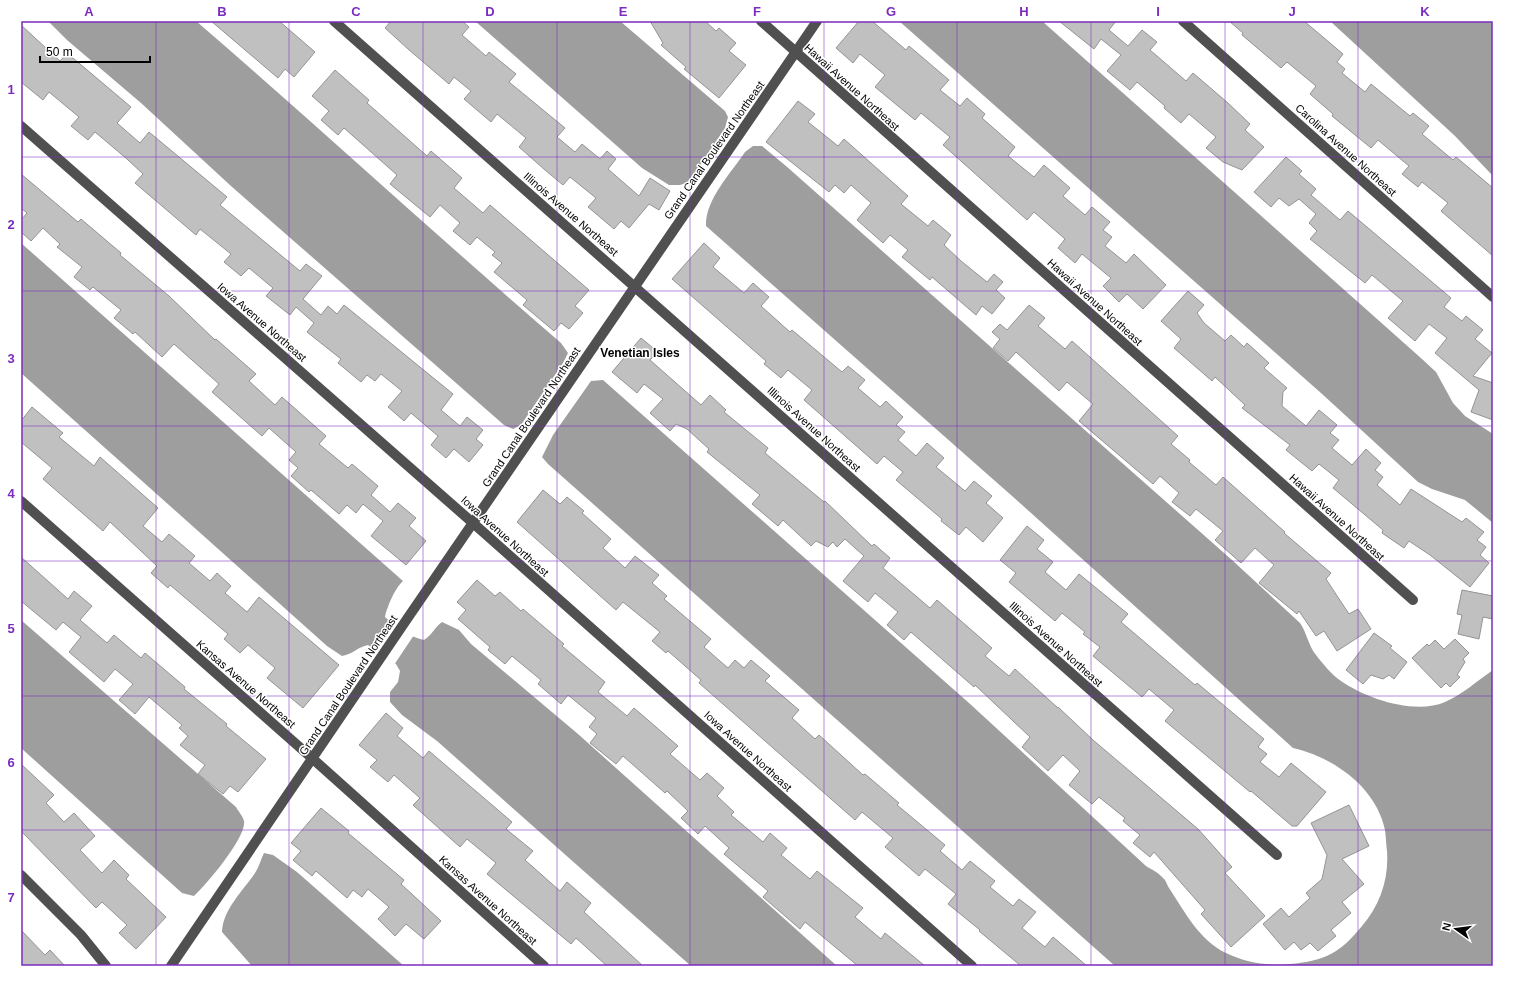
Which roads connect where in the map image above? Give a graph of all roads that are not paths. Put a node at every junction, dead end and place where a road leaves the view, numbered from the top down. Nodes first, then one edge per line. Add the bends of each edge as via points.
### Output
1 (334, 21) edge
2 (761, 21) edge
3 (817, 21) edge
4 (1183, 21) edge
5 (796, 53) junction
6 (21, 126) edge
7 (635, 286) junction
8 (1493, 297) edge
9 (21, 501) edge
10 (473, 523) junction
11 (1413, 600) dead end
12 (313, 759) junction
13 (1277, 855) dead end
14 (21, 875) edge
15 (106, 966) edge
16 (171, 966) edge
17 (544, 966) edge
18 (972, 966) edge

1 - 7 street, Illinois Avenue Northeast
2 - 5 street, Hawaii Avenue Northeast
3 - 5 street, Grand Canal Boulevard Northeast
4 - 8 street, Carolina Avenue Northeast
5 - 7 street, Grand Canal Boulevard Northeast
5 - 11 street, Hawaii Avenue Northeast
6 - 10 street, Iowa Avenue Northeast
7 - 10 street, Grand Canal Boulevard Northeast
7 - 13 street, Illinois Avenue Northeast
9 - 12 street, Kansas Avenue Northeast
10 - 12 street, Grand Canal Boulevard Northeast
10 - 18 street, Iowa Avenue Northeast
12 - 16 street, Grand Canal Boulevard Northeast
12 - 17 street, Kansas Avenue Northeast
14 - 15 street via 81,935

